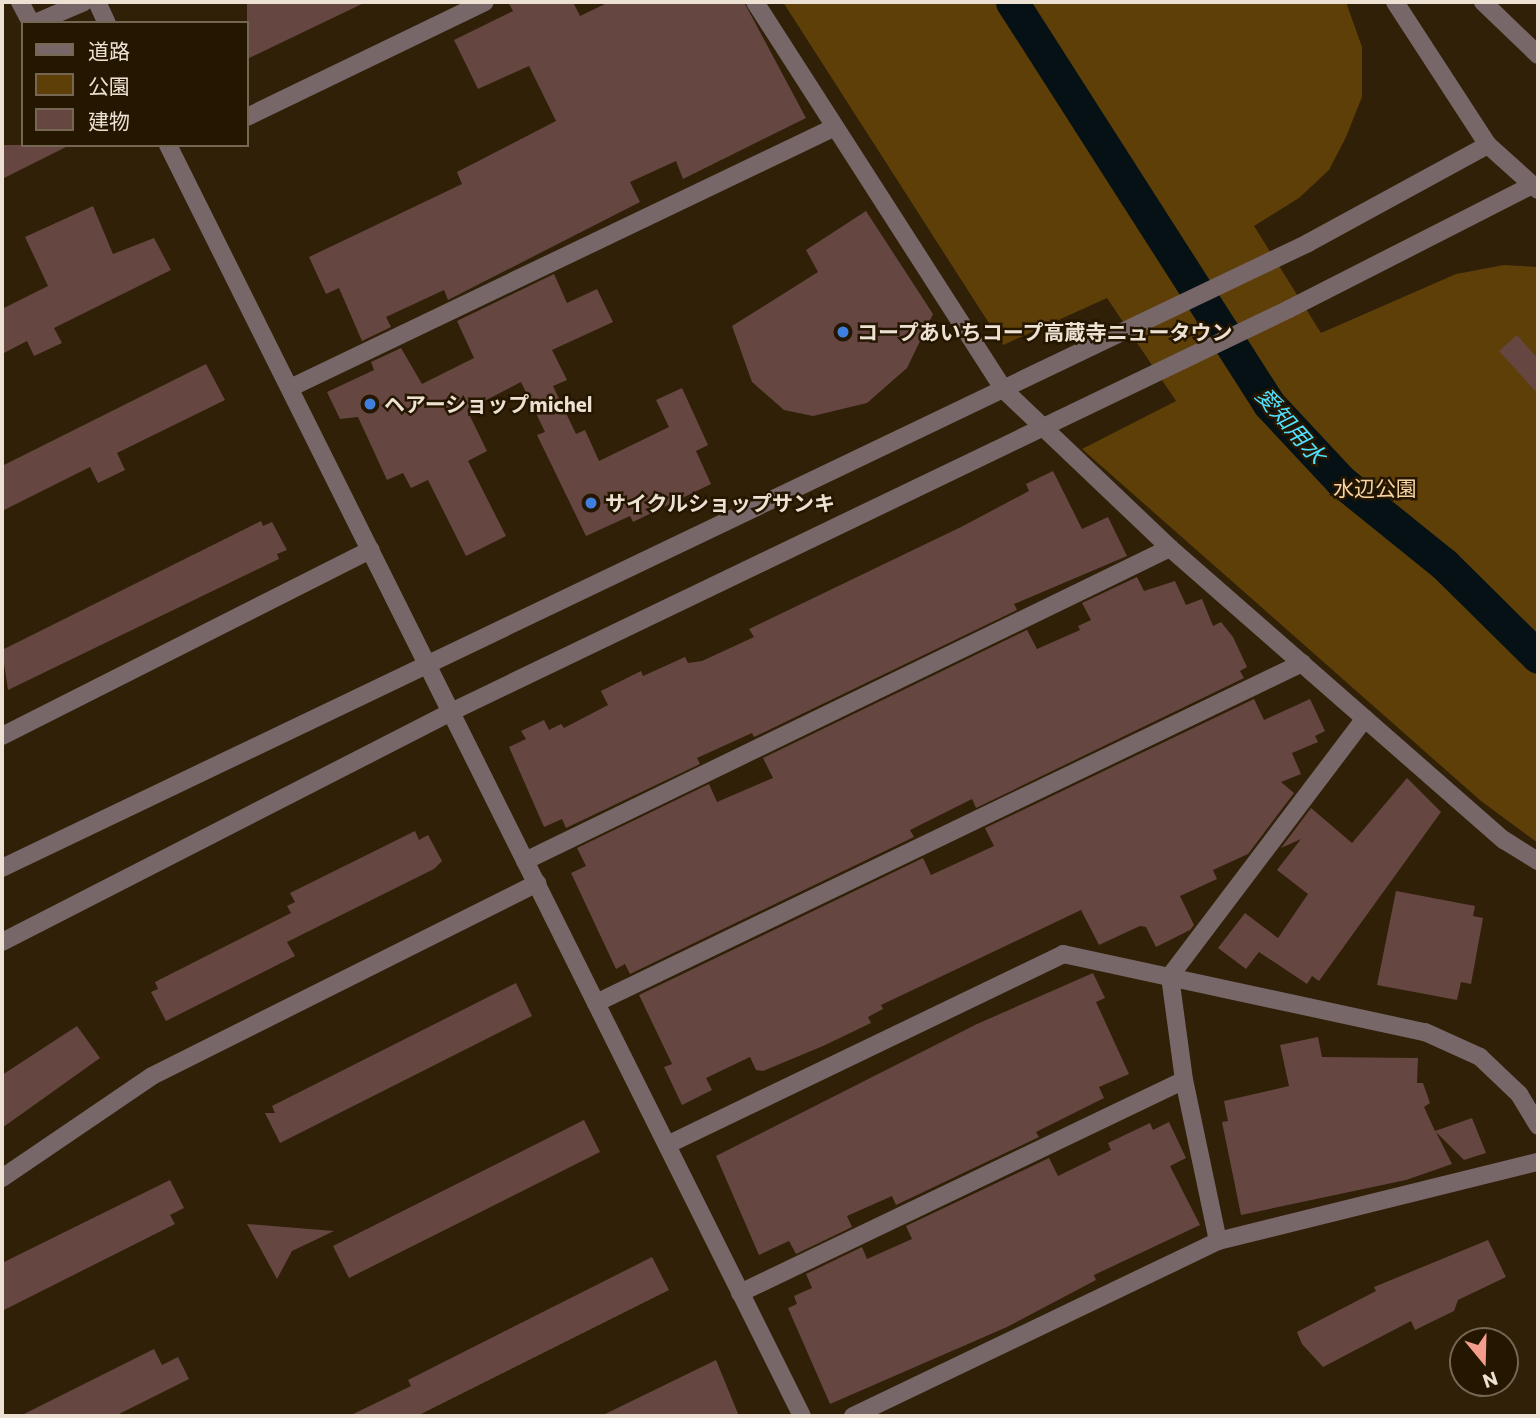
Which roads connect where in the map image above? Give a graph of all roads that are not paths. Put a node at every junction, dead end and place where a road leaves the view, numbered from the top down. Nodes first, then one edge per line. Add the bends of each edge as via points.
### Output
1 (20, 2) edge
2 (84, 2) edge
3 (97, 2) edge
4 (485, 2) edge
5 (755, 2) edge
6 (1395, 2) edge
7 (1483, 2) edge
8 (32, 21) edge
9 (38, 21) edge
10 (106, 21) edge
11 (1538, 55) edge
12 (248, 117) edge
13 (835, 127) junction
14 (1488, 145) junction
15 (176, 148) edge
16 (1534, 188) edge
17 (290, 388) junction
18 (1003, 389) junction
19 (1040, 429) junction
20 (1170, 548) junction
21 (370, 550) junction
22 (1302, 663) junction
23 (426, 664) junction
24 (451, 712) junction
25 (1365, 718) junction
26 (2, 736) edge
27 (525, 861) junction
28 (1538, 861) edge
29 (2, 868) edge
30 (537, 883) junction
31 (2, 942) edge
32 (1170, 976) junction
33 (596, 1003) junction
34 (1184, 1080) junction
35 (1538, 1126) edge
36 (667, 1145) junction
37 (1538, 1162) edge
38 (2, 1178) edge
39 (1218, 1241) junction
40 (740, 1293) junction
41 (802, 1416) edge
42 (853, 1416) edge

1 - 8 street
2 - 9 street
3 - 10 street
4 - 12 street
5 - 13 street
6 - 14 street
7 - 11 street
13 - 17 street
13 - 18 street
14 - 16 street
14 - 18 street via 1261,265
15 - 17 street
16 - 19 street
17 - 21 street
18 - 19 street
18 - 23 street
19 - 20 street
19 - 24 street
20 - 22 street
20 - 27 street
21 - 23 street
21 - 26 street
22 - 25 street
22 - 33 street
23 - 24 street
23 - 29 street
24 - 27 street
24 - 31 street
25 - 28 street via 1504,840
25 - 32 street
27 - 30 street
30 - 33 street
30 - 38 street via 152,1076
32 - 34 street
32 - 35 street via 1454,1042 1502,1076
32 - 36 street via 1063,954
33 - 36 street
34 - 39 street
34 - 40 street
36 - 40 street
37 - 39 street
39 - 42 street
40 - 41 street

